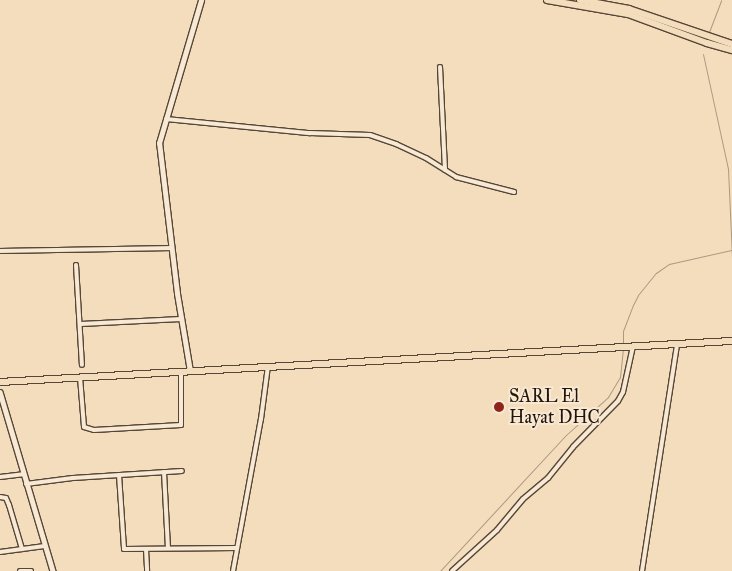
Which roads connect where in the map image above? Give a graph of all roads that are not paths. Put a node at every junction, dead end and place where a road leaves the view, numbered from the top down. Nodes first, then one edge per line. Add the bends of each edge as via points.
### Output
1 (202, 0) edge
2 (547, 0) edge
3 (580, 0) edge
4 (732, 44) edge
5 (732, 50) edge
6 (440, 67) dead end
7 (166, 120) junction
8 (445, 170) junction
9 (514, 192) dead end
10 (171, 248) junction
11 (0, 251) edge
12 (76, 265) dead end
13 (182, 319) junction
14 (81, 324) junction
15 (732, 341) edge
16 (677, 344) junction
17 (627, 346) junction
18 (82, 366) dead end
19 (268, 366) junction
20 (190, 371) junction
21 (181, 372) junction
22 (80, 377) junction
23 (0, 382) edge
24 (0, 392) edge
25 (182, 471) dead end
26 (164, 472) junction
27 (23, 474) junction
28 (119, 475) junction
29 (0, 477) edge
30 (26, 484) junction
31 (0, 497) edge
32 (46, 546) junction
33 (168, 548) junction
34 (237, 548) junction
35 (22, 549) junction
36 (146, 549) junction
37 (0, 552) edge
38 (20, 571) edge
39 (31, 571) edge
40 (53, 571) edge
41 (147, 571) edge
42 (233, 571) edge
43 (452, 571) edge
44 (642, 571) edge

1 - 7 main road
2 - 5 highway via 628,14
3 - 4 highway via 639,12
6 - 8 street
7 - 8 street via 370,135 426,158
7 - 10 main road via 159,156
8 - 9 street via 456,177
10 - 11 street
10 - 13 main road
12 - 14 street
13 - 14 street
13 - 20 main road
14 - 18 street
15 - 16 main road
16 - 17 main road
16 - 44 street
17 - 19 main road
17 - 43 street via 624,392 618,400 548,478
19 - 20 main road
19 - 34 street
20 - 21 main road
21 - 22 main road
21 - 22 street via 181,424 94,430 84,427
22 - 23 main road
24 - 27 street
25 - 26 street
26 - 28 street
26 - 33 street
27 - 29 street
27 - 30 street
28 - 30 street
28 - 36 street via 124,549
30 - 32 street
31 - 35 street via 6,498
32 - 35 street
32 - 40 street
33 - 34 street
33 - 36 street
34 - 42 street
35 - 37 street
36 - 41 street
38 - 39 street

